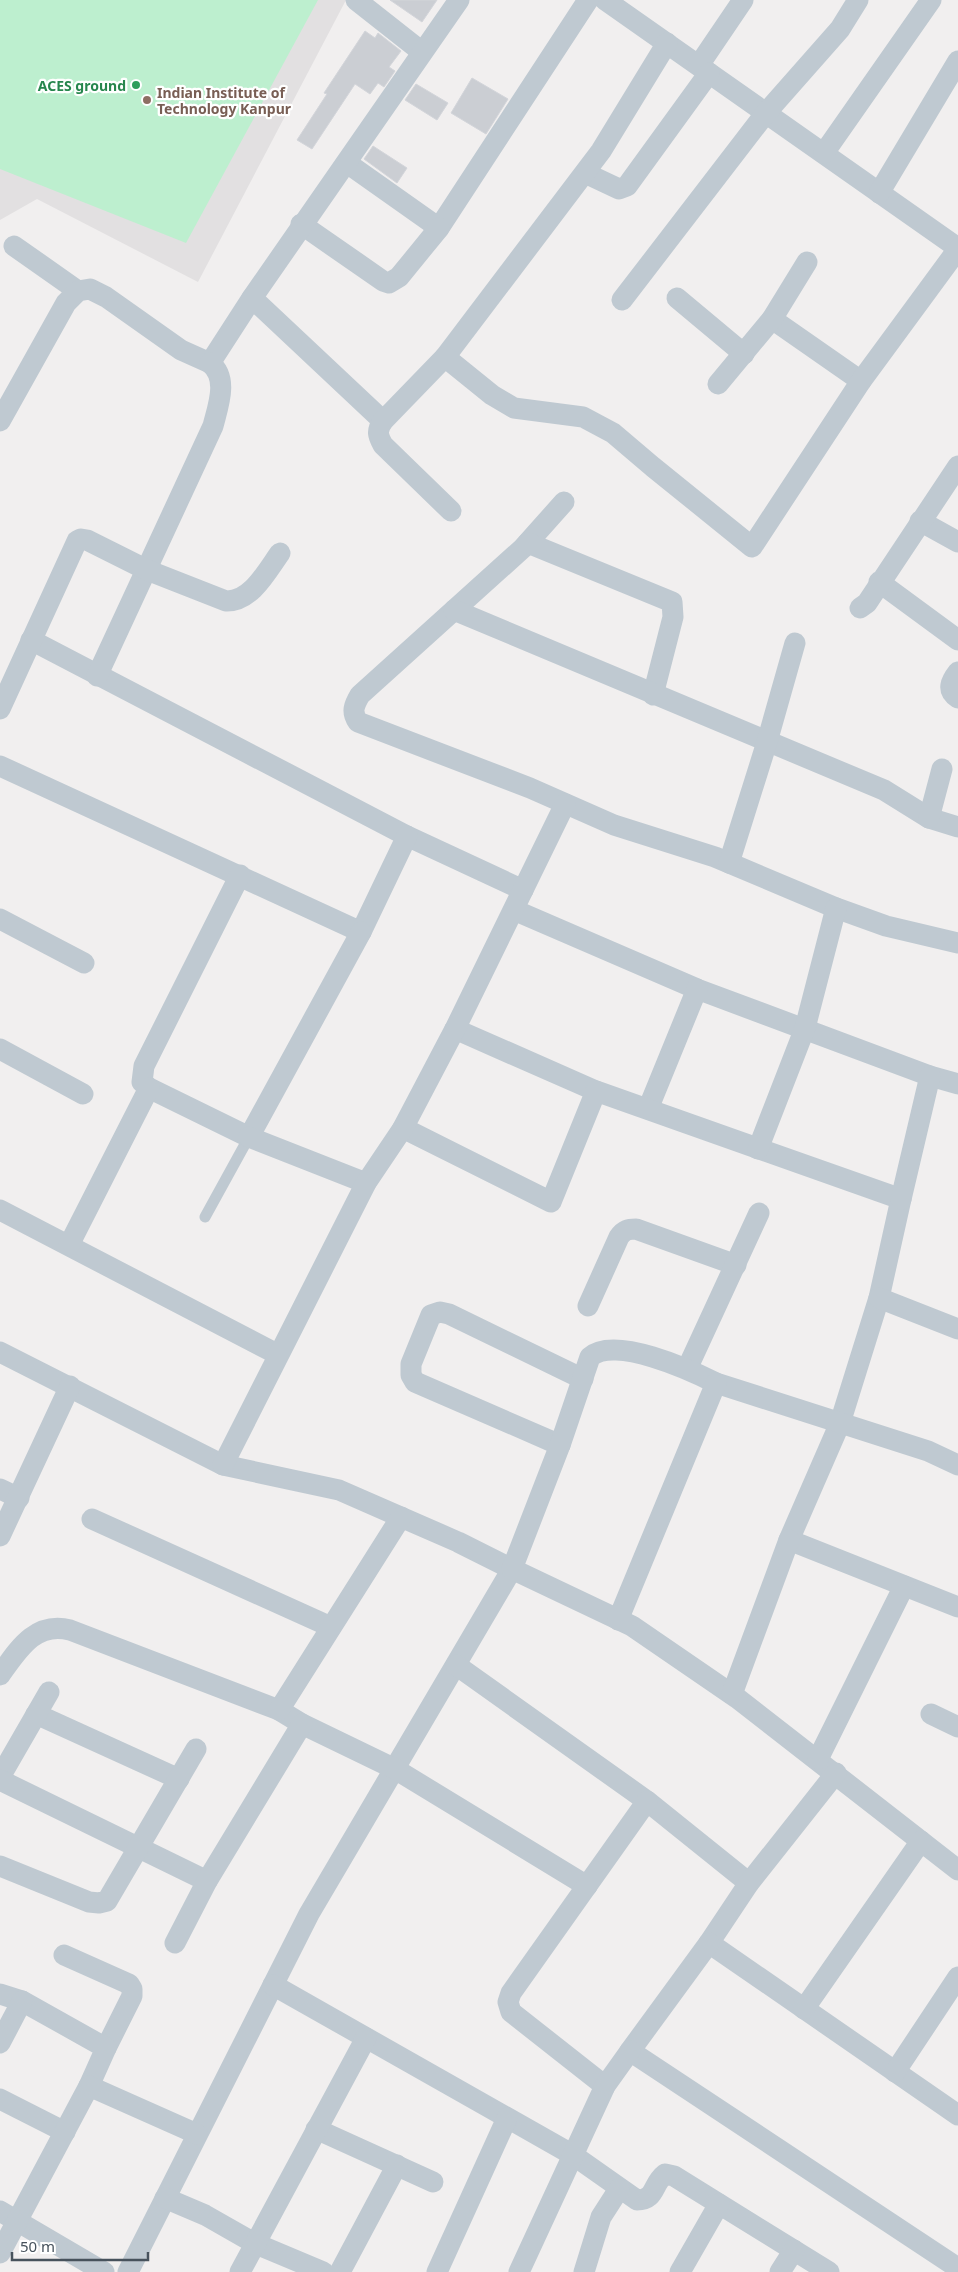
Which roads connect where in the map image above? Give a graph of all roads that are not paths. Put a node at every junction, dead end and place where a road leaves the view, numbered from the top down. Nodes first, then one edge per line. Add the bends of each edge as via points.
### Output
1 (356, 0) edge
2 (459, 0) edge
3 (588, 0) edge
4 (605, 0) edge
5 (743, 0) edge
6 (858, 0) edge
7 (931, 0) edge
8 (667, 43) junction
9 (422, 52) junction
10 (958, 61) edge
11 (704, 69) junction
12 (765, 114) junction
13 (824, 153) junction
14 (347, 163) junction
15 (585, 172) junction
16 (879, 193) junction
17 (301, 224) junction
18 (439, 228) junction
19 (14, 246) dead end
20 (958, 248) edge
21 (806, 262) dead end
22 (78, 291) junction
23 (252, 298) junction
24 (678, 298) dead end
25 (622, 300) dead end
26 (772, 319) junction
27 (744, 354) junction
28 (445, 357) junction
29 (210, 364) junction
30 (861, 381) junction
31 (718, 384) dead end
32 (0, 421) edge
33 (383, 421) junction
34 (958, 466) edge
35 (564, 502) dead end
36 (451, 511) dead end
37 (920, 521) junction
38 (528, 542) junction
39 (958, 542) edge
40 (280, 553) dead end
41 (147, 570) junction
42 (879, 582) junction
43 (860, 608) dead end
44 (454, 610) junction
45 (31, 640) junction
46 (958, 640) edge
47 (794, 643) dead end
48 (958, 672) edge
49 (98, 676) junction
50 (653, 695) junction
51 (958, 698) edge
52 (0, 708) edge
53 (767, 742) junction
54 (0, 766) edge
55 (942, 769) dead end
56 (565, 804) junction
57 (930, 818) junction
58 (958, 826) edge
59 (407, 836) junction
60 (729, 863) junction
61 (240, 875) junction
62 (523, 890) junction
63 (836, 908) junction
64 (514, 910) junction
65 (0, 919) edge
66 (360, 932) junction
67 (958, 943) edge
68 (84, 963) dead end
69 (697, 989) junction
70 (805, 1028) junction
71 (455, 1029) junction
72 (0, 1049) edge
73 (930, 1076) junction
74 (958, 1084) edge
75 (149, 1088) junction
76 (596, 1091) junction
77 (83, 1094) dead end
78 (648, 1108) junction
79 (403, 1128) junction
80 (249, 1137) junction
81 (758, 1149) junction
82 (366, 1183) junction
83 (901, 1199) junction
84 (0, 1210) edge
85 (759, 1213) dead end
86 (205, 1218) dead end
87 (69, 1244) junction
88 (736, 1265) junction
89 (879, 1298) junction
90 (588, 1306) dead end
91 (958, 1329) edge
92 (0, 1352) edge
93 (277, 1354) junction
94 (687, 1369) junction
95 (583, 1379) junction
96 (716, 1383) junction
97 (70, 1386) junction
98 (840, 1423) junction
99 (560, 1445) junction
100 (223, 1465) junction
101 (958, 1465) edge
102 (9, 1494) edge
103 (401, 1517) junction
104 (92, 1519) dead end
105 (0, 1536) edge
106 (789, 1540) junction
107 (512, 1569) junction
108 (904, 1586) junction
109 (958, 1608) edge
110 (618, 1620) junction
111 (331, 1627) junction
112 (456, 1665) junction
113 (0, 1675) edge
114 (49, 1692) dead end
115 (732, 1694) junction
116 (279, 1710) junction
117 (36, 1714) junction
118 (931, 1714) dead end
119 (302, 1724) junction
120 (958, 1727) edge
121 (196, 1749) dead end
122 (818, 1759) junction
123 (395, 1769) junction
124 (836, 1773) junction
125 (0, 1779) edge
126 (178, 1779) junction
127 (647, 1801) junction
128 (921, 1840) junction
129 (139, 1848) junction
130 (0, 1866) edge
131 (957, 1866) edge
132 (207, 1881) junction
133 (749, 1883) junction
134 (587, 1886) junction
135 (175, 1943) dead end
136 (709, 1943) junction
137 (64, 1955) dead end
138 (958, 1977) edge
139 (273, 1986) junction
140 (0, 1994) edge
141 (22, 2001) junction
142 (804, 2009) junction
143 (366, 2038) junction
144 (0, 2043) edge
145 (106, 2048) junction
146 (630, 2051) junction
147 (895, 2072) junction
148 (89, 2086) junction
149 (605, 2086) junction
150 (0, 2099) edge
151 (958, 2115) edge
152 (507, 2118) junction
153 (316, 2129) junction
154 (65, 2132) junction
155 (197, 2134) junction
156 (573, 2154) junction
157 (397, 2165) junction
158 (433, 2182) dead end
159 (619, 2189) junction
160 (165, 2198) junction
161 (719, 2204) junction
162 (9, 2216) edge
163 (254, 2243) junction
164 (794, 2250) junction
165 (0, 2253) edge
166 (958, 2268) edge
167 (104, 2272) edge
168 (128, 2272) edge
169 (240, 2272) edge
170 (323, 2272) edge
171 (340, 2272) edge
172 (437, 2272) edge
173 (519, 2272) edge
174 (584, 2272) edge
175 (680, 2272) edge
176 (780, 2272) edge
177 (829, 2272) edge

1 - 9 street
2 - 9 street
3 - 18 street
4 - 8 street
5 - 11 street
6 - 12 street via 840,29
7 - 13 street
8 - 11 street
8 - 15 street
9 - 14 street
10 - 16 street
11 - 12 street
11 - 15 street via 627,186 619,189
12 - 13 street
12 - 25 street
13 - 16 street
14 - 17 street
14 - 18 street
15 - 28 street
16 - 20 street
17 - 18 street via 389,283 399,277
17 - 23 street
19 - 22 street
20 - 30 street
21 - 26 street
22 - 29 street via 90,289 106,297 181,350
22 - 32 street via 66,303
23 - 29 street
23 - 33 street
24 - 27 street
26 - 27 street
26 - 30 street
27 - 31 street
28 - 30 street via 492,395 514,408 583,417 613,433 752,547
28 - 33 street
29 - 41 street via 218,370 221,382 213,426
33 - 36 street via 378,435 383,445
34 - 37 street
35 - 38 street
37 - 39 street
37 - 42 street
38 - 44 street
38 - 50 street via 672,602 673,617
40 - 41 street via 250,592 235,602
41 - 45 street via 87,540 77,541
41 - 49 street
42 - 43 street
42 - 46 street
44 - 50 street
44 - 56 street via 360,695 354,705 355,718 358,722
45 - 49 street
45 - 52 street
47 - 53 street
48 - 51 street via 950,688
49 - 59 street
50 - 53 street
53 - 57 street via 884,790
53 - 60 street
54 - 61 street
55 - 57 street
56 - 60 street via 614,825
56 - 62 street
57 - 58 street
59 - 62 street
59 - 66 street
60 - 63 street
61 - 66 street
61 - 75 street via 144,1066 142,1082
62 - 64 street
63 - 67 street via 886,926
63 - 70 street
64 - 69 street
64 - 71 street
65 - 68 street
66 - 80 street
69 - 70 street
69 - 78 street
70 - 73 street
70 - 81 street
71 - 76 street
71 - 79 street
72 - 77 street
73 - 74 street
73 - 83 street
75 - 80 street
75 - 87 street
76 - 78 street
76 - 79 street via 551,1202
78 - 81 street
79 - 82 street
80 - 82 street
80 - 86 lane
81 - 83 street
82 - 93 street
83 - 89 street
84 - 87 street
85 - 88 street
87 - 93 street
88 - 90 street via 636,1229 628,1229 619,1237
88 - 94 street
89 - 91 street
89 - 98 street
92 - 97 street
93 - 100 street
94 - 95 street via 626,1350 609,1349 597,1351 590,1357
94 - 96 street
95 - 99 street
95 - 99 street via 440,1312 431,1315 411,1364 415,1382
96 - 98 street
96 - 110 street
97 - 100 street
97 - 102 street
98 - 101 street via 928,1451
98 - 106 street
99 - 107 street
100 - 103 street via 340,1490
102 - 105 street
103 - 107 street
103 - 111 street
104 - 111 street
106 - 108 street
106 - 115 street
107 - 110 street
107 - 112 street
108 - 109 street
108 - 122 street
110 - 115 street via 632,1626
111 - 116 street
112 - 123 street
112 - 127 street
113 - 116 street via 37,1632 61,1628
114 - 117 street
115 - 122 street
116 - 119 street
117 - 125 street
117 - 126 street
118 - 120 street
119 - 123 street
119 - 132 street
121 - 126 street
122 - 124 street
123 - 134 street
123 - 139 street via 309,1914
124 - 128 street
124 - 133 street
125 - 129 street
126 - 129 street
127 - 133 street
127 - 134 street
128 - 131 street
128 - 142 street
129 - 130 street via 110,1898 99,1903 89,1902
129 - 132 street
132 - 135 street
133 - 136 street
134 - 149 street via 508,2002 511,2012
136 - 142 street
136 - 146 street
137 - 145 street via 129,1984 132,1989 132,1996
138 - 147 street
139 - 143 street
139 - 155 street
140 - 141 street
141 - 144 street
141 - 145 street
142 - 147 street
143 - 152 street
143 - 153 street
145 - 148 street
146 - 149 street
146 - 166 street
147 - 151 street
148 - 154 street
148 - 155 street
149 - 156 street
150 - 154 street
152 - 156 street
152 - 172 street
153 - 157 street
153 - 163 street
154 - 162 street
155 - 160 street
156 - 159 street
156 - 173 street
157 - 158 street
157 - 171 street
159 - 161 street via 637,2200 644,2200 649,2198 665,2174 674,2176
159 - 174 street via 601,2218
160 - 163 street via 205,2215
160 - 168 street
161 - 164 street
161 - 175 street
162 - 165 street
162 - 167 street
163 - 169 street
163 - 170 street
164 - 176 street
164 - 177 street

